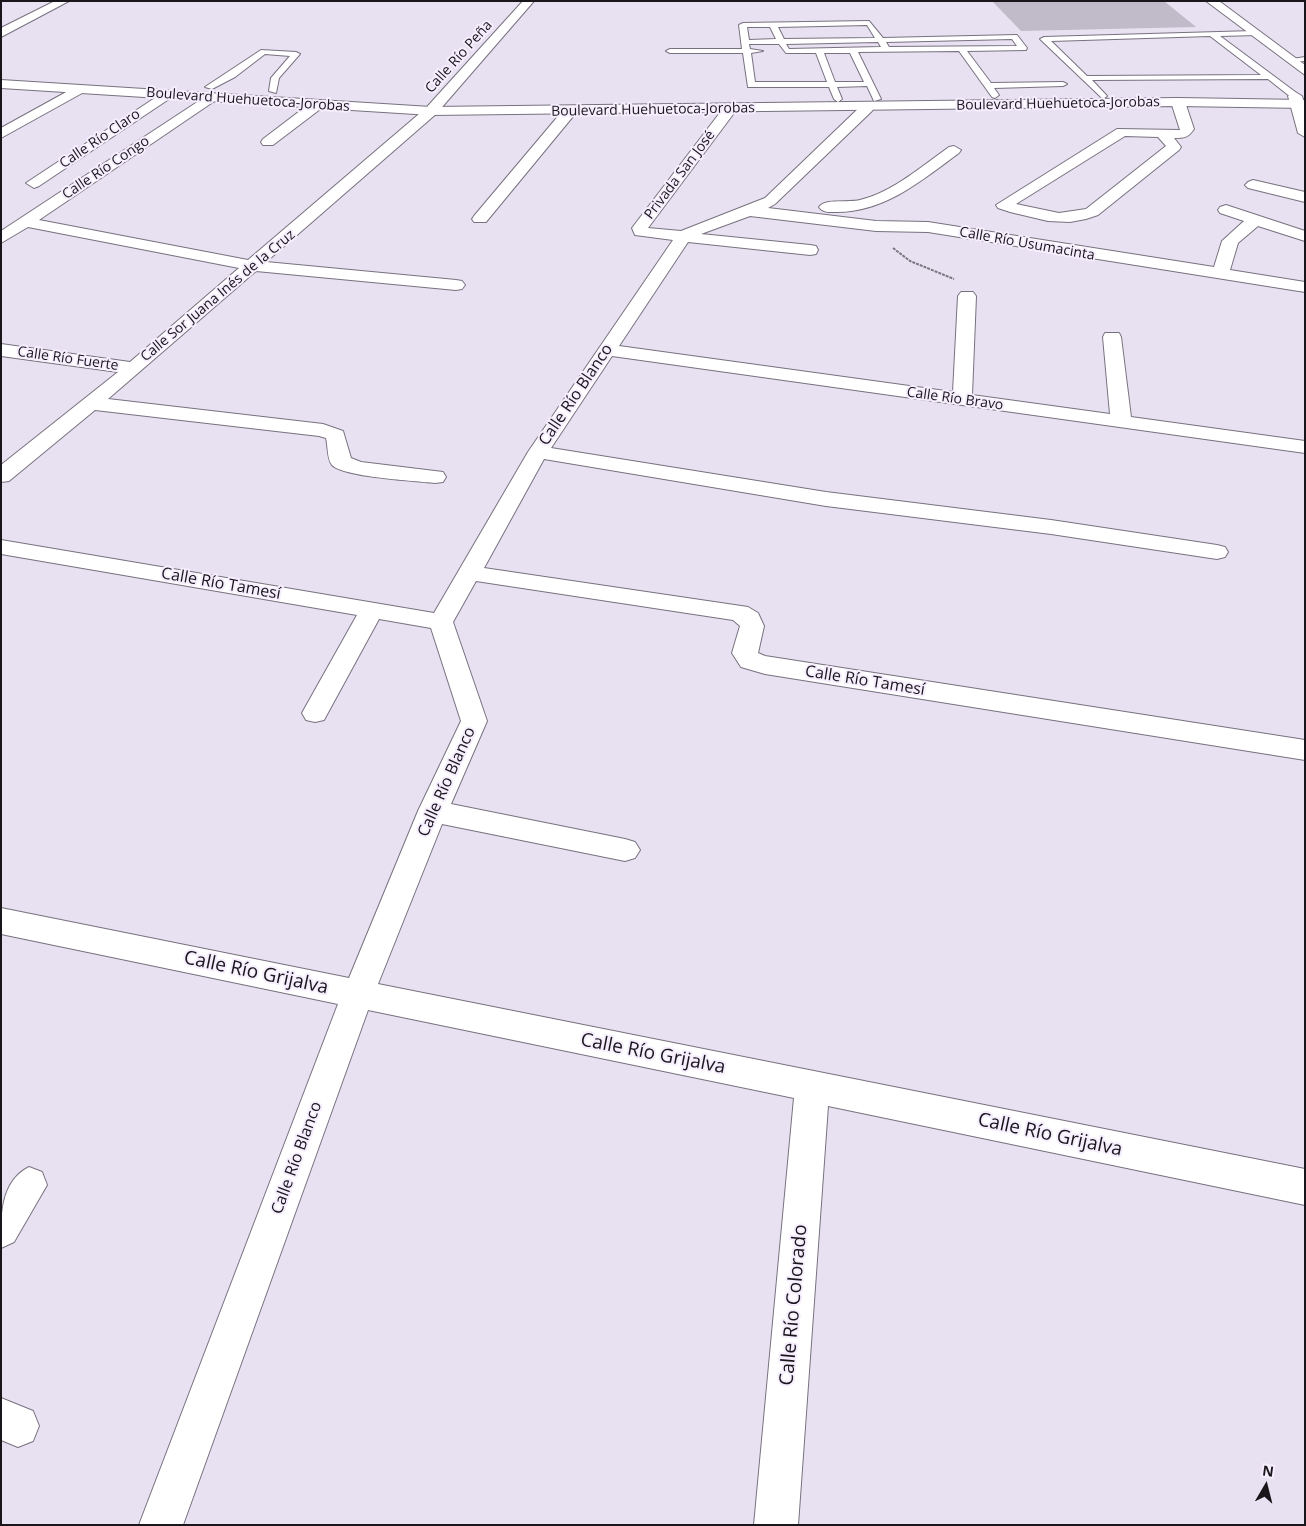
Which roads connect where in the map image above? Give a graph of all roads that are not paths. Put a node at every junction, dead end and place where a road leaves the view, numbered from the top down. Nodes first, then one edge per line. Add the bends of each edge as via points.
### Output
1 (64, 1) edge
2 (529, 1) edge
3 (544, 1) edge
4 (1211, 1) edge
5 (773, 24) junction
6 (1, 33) edge
7 (1254, 33) junction
8 (1212, 34) junction
9 (1014, 38) junction
10 (1024, 38) dead end
11 (1034, 38) dead end
12 (916, 39) junction
13 (1044, 39) junction
14 (880, 40) junction
15 (746, 42) junction
16 (782, 42) junction
17 (961, 49) junction
18 (854, 50) junction
19 (886, 50) junction
20 (924, 50) junction
21 (502, 51) dead end
22 (670, 51) dead end
23 (767, 51) dead end
24 (776, 51) dead end
25 (786, 51) junction
26 (819, 51) junction
27 (748, 52) junction
28 (1305, 59) edge
29 (1290, 60) junction
30 (1305, 71) edge
31 (1271, 77) junction
32 (1086, 78) junction
33 (3, 81) edge
34 (832, 84) junction
35 (1063, 84) dead end
36 (988, 86) junction
37 (79, 89) junction
38 (273, 91) junction
39 (210, 92) junction
40 (167, 94) junction
41 (1103, 96) junction
42 (871, 97) junction
43 (996, 97) junction
44 (838, 99) junction
45 (1301, 100) edge
46 (1178, 102) junction
47 (318, 104) junction
48 (436, 105) junction
49 (455, 105) junction
50 (730, 109) junction
51 (570, 111) junction
52 (1305, 133) edge
53 (1, 134) edge
54 (1162, 134) junction
55 (268, 142) dead end
56 (954, 150) dead end
57 (34, 183) dead end
58 (1253, 185) dead end
59 (1305, 197) edge
60 (1004, 205) junction
61 (759, 206) junction
62 (1226, 210) dead end
63 (480, 219) dead end
64 (1255, 220) junction
65 (25, 222) junction
66 (956, 231) junction
67 (1305, 236) edge
68 (683, 237) junction
69 (1, 238) edge
70 (810, 250) dead end
71 (252, 266) junction
72 (1220, 274) junction
73 (456, 285) dead end
74 (1305, 288) edge
75 (967, 296) road end
76 (1112, 337) dead end
77 (1, 350) edge
78 (606, 350) junction
79 (134, 368) junction
80 (962, 400) junction
81 (90, 403) junction
82 (1121, 420) junction
83 (1305, 447) edge
84 (538, 452) junction
85 (1, 476) edge
86 (435, 477) dead end
87 (1, 547) edge
88 (1217, 552) dead end
89 (470, 573) junction
90 (372, 610) junction
91 (441, 622) junction
92 (315, 714) dead end
93 (1305, 750) edge
94 (432, 811) junction
95 (625, 850) dead end
96 (1, 921) edge
97 (358, 994) junction
98 (812, 1086) junction
99 (29, 1185) dead end
100 (1305, 1187) edge
101 (1, 1229) edge
102 (161, 1525) edge
103 (776, 1525) edge

1 - 6 street
2 - 48 street, Calle Río Peña
3 - 21 street, Calle Río Peña
4 - 7 street
5 - 14 lane via 869,23
5 - 15 lane via 743,25
5 - 16 lane
7 - 8 lane
7 - 29 street
8 - 13 lane
8 - 31 lane
9 - 10 lane
9 - 12 lane
9 - 17 lane via 1023,48
11 - 13 lane
12 - 14 lane
12 - 20 lane
13 - 32 lane
14 - 16 lane
14 - 19 lane
15 - 16 lane
15 - 27 lane
16 - 25 lane
17 - 20 lane
17 - 36 lane
18 - 19 lane
18 - 26 lane
18 - 42 lane
19 - 20 lane
22 - 27 lane
23 - 27 lane
24 - 25 lane
25 - 26 lane
26 - 34 lane
27 - 34 lane via 752,89
28 - 29 lane
29 - 30 street
31 - 32 lane
31 - 45 lane
32 - 41 lane
33 - 37 street, Boulevard Huehuetoca-Jorobas
33 - 39 street, Boulevard Huehuetoca-Jorobas
34 - 42 lane
34 - 44 lane
35 - 36 lane
36 - 43 lane
37 - 40 street, Boulevard Huehuetoca-Jorobas
37 - 53 street
38 - 39 street, Boulevard Huehuetoca-Jorobas
38 - 39 lane via 275,78 296,54 264,52
38 - 48 street, Boulevard Huehuetoca-Jorobas
39 - 40 street, Boulevard Huehuetoca-Jorobas
39 - 47 street, Boulevard Huehuetoca-Jorobas
39 - 65 street, Calle Río Congo
40 - 57 street, Calle Río Claro
41 - 43 street, Boulevard Huehuetoca-Jorobas
41 - 45 street, Boulevard Huehuetoca-Jorobas
42 - 43 street, Boulevard Huehuetoca-Jorobas
42 - 44 street, Boulevard Huehuetoca-Jorobas
42 - 46 street, Boulevard Huehuetoca-Jorobas
42 - 50 street, Boulevard Huehuetoca-Jorobas
42 - 61 street
44 - 49 street, Boulevard Huehuetoca-Jorobas
45 - 46 street, Boulevard Huehuetoca-Jorobas
45 - 52 street
46 - 54 street via 1187,129 1184,134
47 - 48 street, Boulevard Huehuetoca-Jorobas
47 - 55 street
48 - 49 street, Boulevard Huehuetoca-Jorobas
48 - 71 street, Calle Sor Juana Inés de la Cruz
49 - 51 street, Boulevard Huehuetoca-Jorobas
50 - 51 street, Boulevard Huehuetoca-Jorobas
50 - 68 street, Privada San José via 640,228 641,232
51 - 63 street
54 - 60 street via 1122,132
54 - 60 street via 1174,147 1092,212 1064,219 1039,216
56 - 61 street via 882,200 863,206
58 - 59 street
60 - 66 street
61 - 66 street, Calle Río Usumacinta via 876,226
61 - 68 street
62 - 64 street
64 - 67 street
64 - 72 street via 1230,242
65 - 69 street, Calle Río Congo
65 - 71 street
66 - 72 street, Calle Río Usumacinta
68 - 70 street
68 - 78 street, Calle Río Blanco
71 - 73 street
71 - 79 street, Calle Sor Juana Inés de la Cruz
72 - 74 street, Calle Río Usumacinta
75 - 80 street
76 - 82 street
77 - 79 street, Calle Río Fuerte
78 - 80 street, Calle Río Bravo
78 - 84 street, Calle Río Blanco
79 - 81 street, Calle Sor Juana Inés de la Cruz
80 - 82 street, Calle Río Bravo
81 - 85 street, Calle Sor Juana Inés de la Cruz
81 - 86 street via 323,430 336,435 341,462 357,468
82 - 83 street, Calle Río Bravo
84 - 88 street via 826,499
84 - 89 street, Calle Río Blanco
87 - 90 street, Calle Río Tamesí
89 - 91 street, Calle Río Blanco
89 - 93 street, Calle Río Tamesí via 740,613 749,618 752,626 745,653 750,661 765,665
90 - 91 street, Calle Río Tamesí
90 - 92 street
91 - 94 street, Calle Río Blanco via 474,721
94 - 95 street
94 - 97 street, Calle Río Blanco
96 - 97 street, Calle Río Grijalva
97 - 98 street, Calle Río Grijalva
97 - 102 street, Calle Río Blanco
98 - 100 street, Calle Río Grijalva
98 - 103 street, Calle Río Colorado
99 - 101 street

